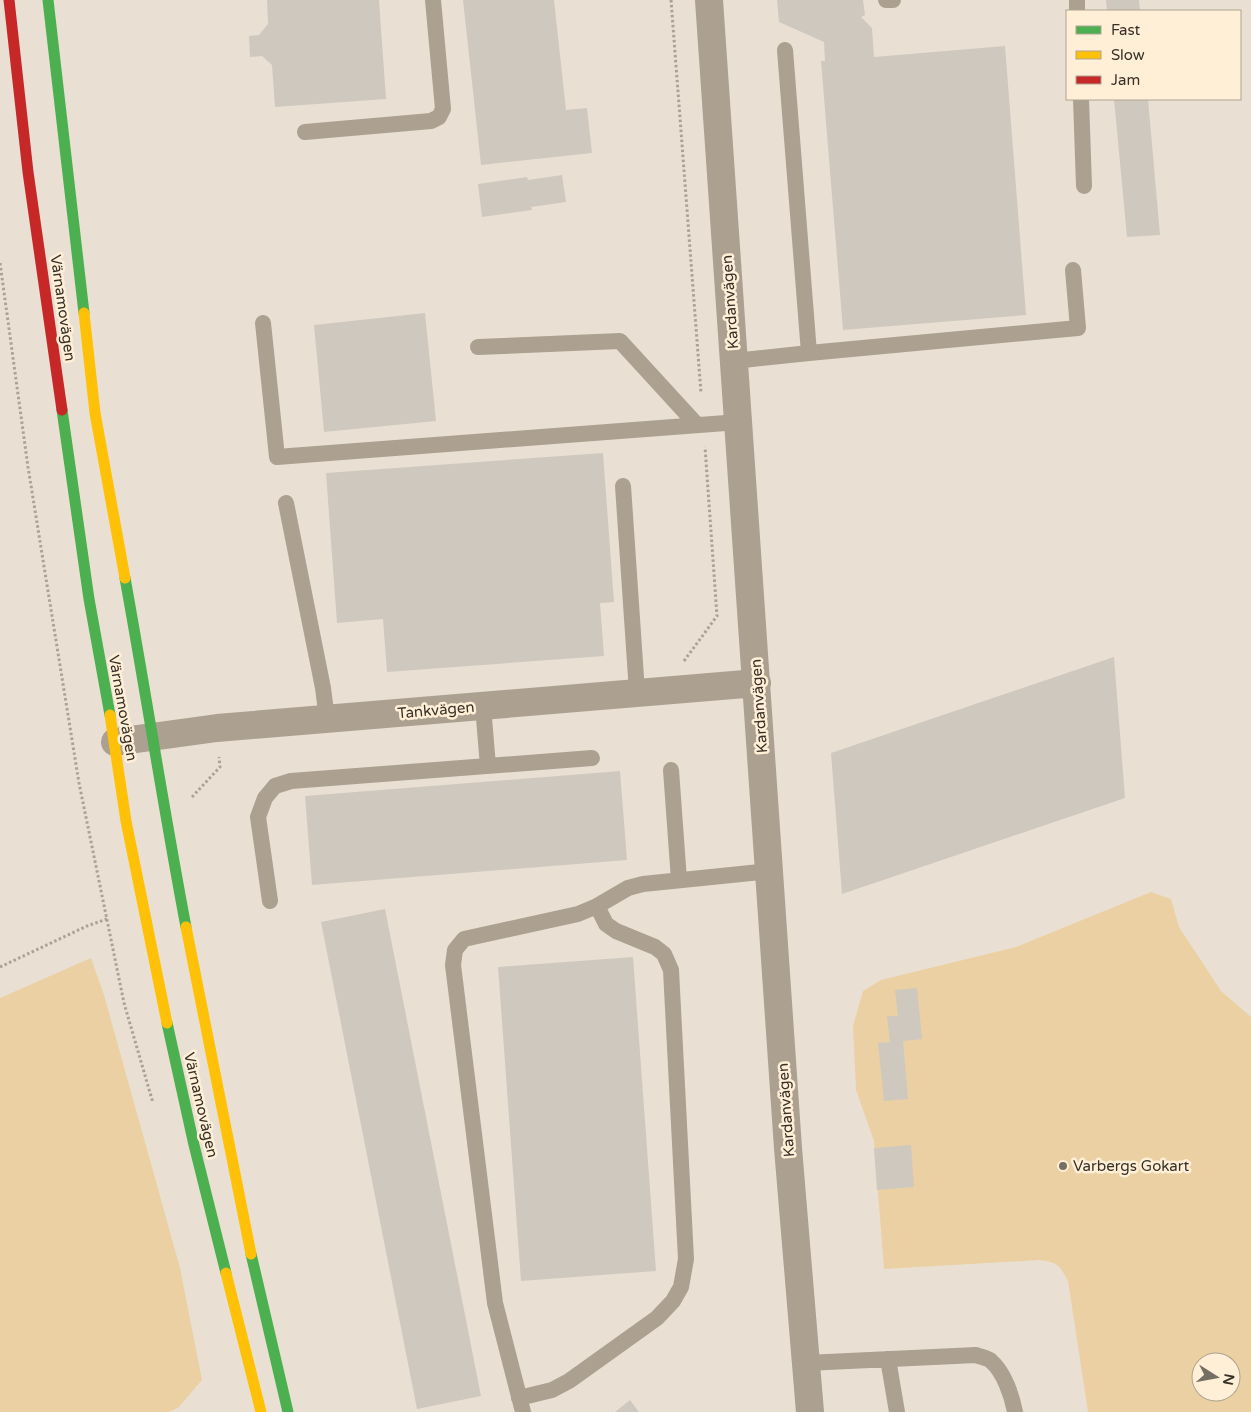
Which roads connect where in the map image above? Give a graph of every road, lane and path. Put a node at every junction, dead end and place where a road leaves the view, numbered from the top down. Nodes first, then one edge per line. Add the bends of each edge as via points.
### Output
1 (10, 0) edge
2 (48, 0) edge
3 (434, 0) edge
4 (671, 0) edge
5 (710, 0) edge
6 (886, 0) edge
7 (893, 0) edge
8 (784, 50) dead end
9 (1081, 100) edge
10 (305, 132) dead end
11 (1084, 186) dead end
12 (1073, 270) dead end
13 (263, 324) dead end
14 (478, 347) dead end
15 (809, 353) junction
16 (734, 361) junction
17 (739, 422) junction
18 (700, 425) junction
19 (623, 486) dead end
20 (286, 503) dead end
21 (757, 682) junction
22 (686, 688) junction
23 (637, 692) junction
24 (484, 706) junction
25 (327, 719) junction
26 (153, 736) junction
27 (115, 742) junction
28 (592, 758) dead end
29 (488, 766) junction
30 (671, 770) dead end
31 (770, 871) junction
32 (679, 880) junction
33 (270, 901) dead end
34 (597, 906) junction
35 (107, 919) dead end
36 (0, 967) edge
37 (888, 1359) junction
38 (806, 1363) junction
39 (521, 1405) edge
40 (262, 1412) edge
41 (288, 1412) edge
42 (810, 1412) edge
43 (897, 1412) edge
44 (1015, 1412) edge

1 - 27 main road, Värnamovägen via 28,172 89,599
2 - 26 main road, Värnamovägen via 95,413
3 - 10 lane via 443,109 438,117 431,121
4 - 18 path
5 - 16 street, Kardanvägen
6 - 7 lane
8 - 15 lane
9 - 11 lane
12 - 15 lane via 1078,328
13 - 18 lane via 277,457
14 - 18 lane via 620,340
15 - 16 lane
16 - 17 street, Kardanvägen
17 - 18 lane
17 - 21 street, Kardanvägen
18 - 22 path via 717,616 684,659
19 - 23 lane
20 - 25 lane
21 - 22 street, Tankvägen
21 - 31 street, Kardanvägen
22 - 23 street, Tankvägen
23 - 24 street, Tankvägen
24 - 25 street, Tankvägen
24 - 29 lane
25 - 26 street, Tankvägen
26 - 27 street, Tankvägen
26 - 41 main road, Värnamovägen via 164,812 212,1062 254,1270
27 - 40 main road, Värnamovägen via 126,821 181,1087
28 - 29 lane
29 - 33 lane via 291,781 275,786 265,798 258,817
30 - 32 lane
31 - 32 lane
31 - 38 street, Kardanvägen
32 - 34 lane via 628,888
34 - 39 lane via 578,914 464,939 455,950 453,965 495,1303
34 - 39 lane via 606,924 655,947 664,954 671,970 686,1259 680,1287 673,1301 657,1318 569,1382
35 - 36 path
37 - 38 lane
37 - 43 lane
37 - 44 lane via 976,1355 990,1360 1003,1378
38 - 42 street, Kardanvägen

